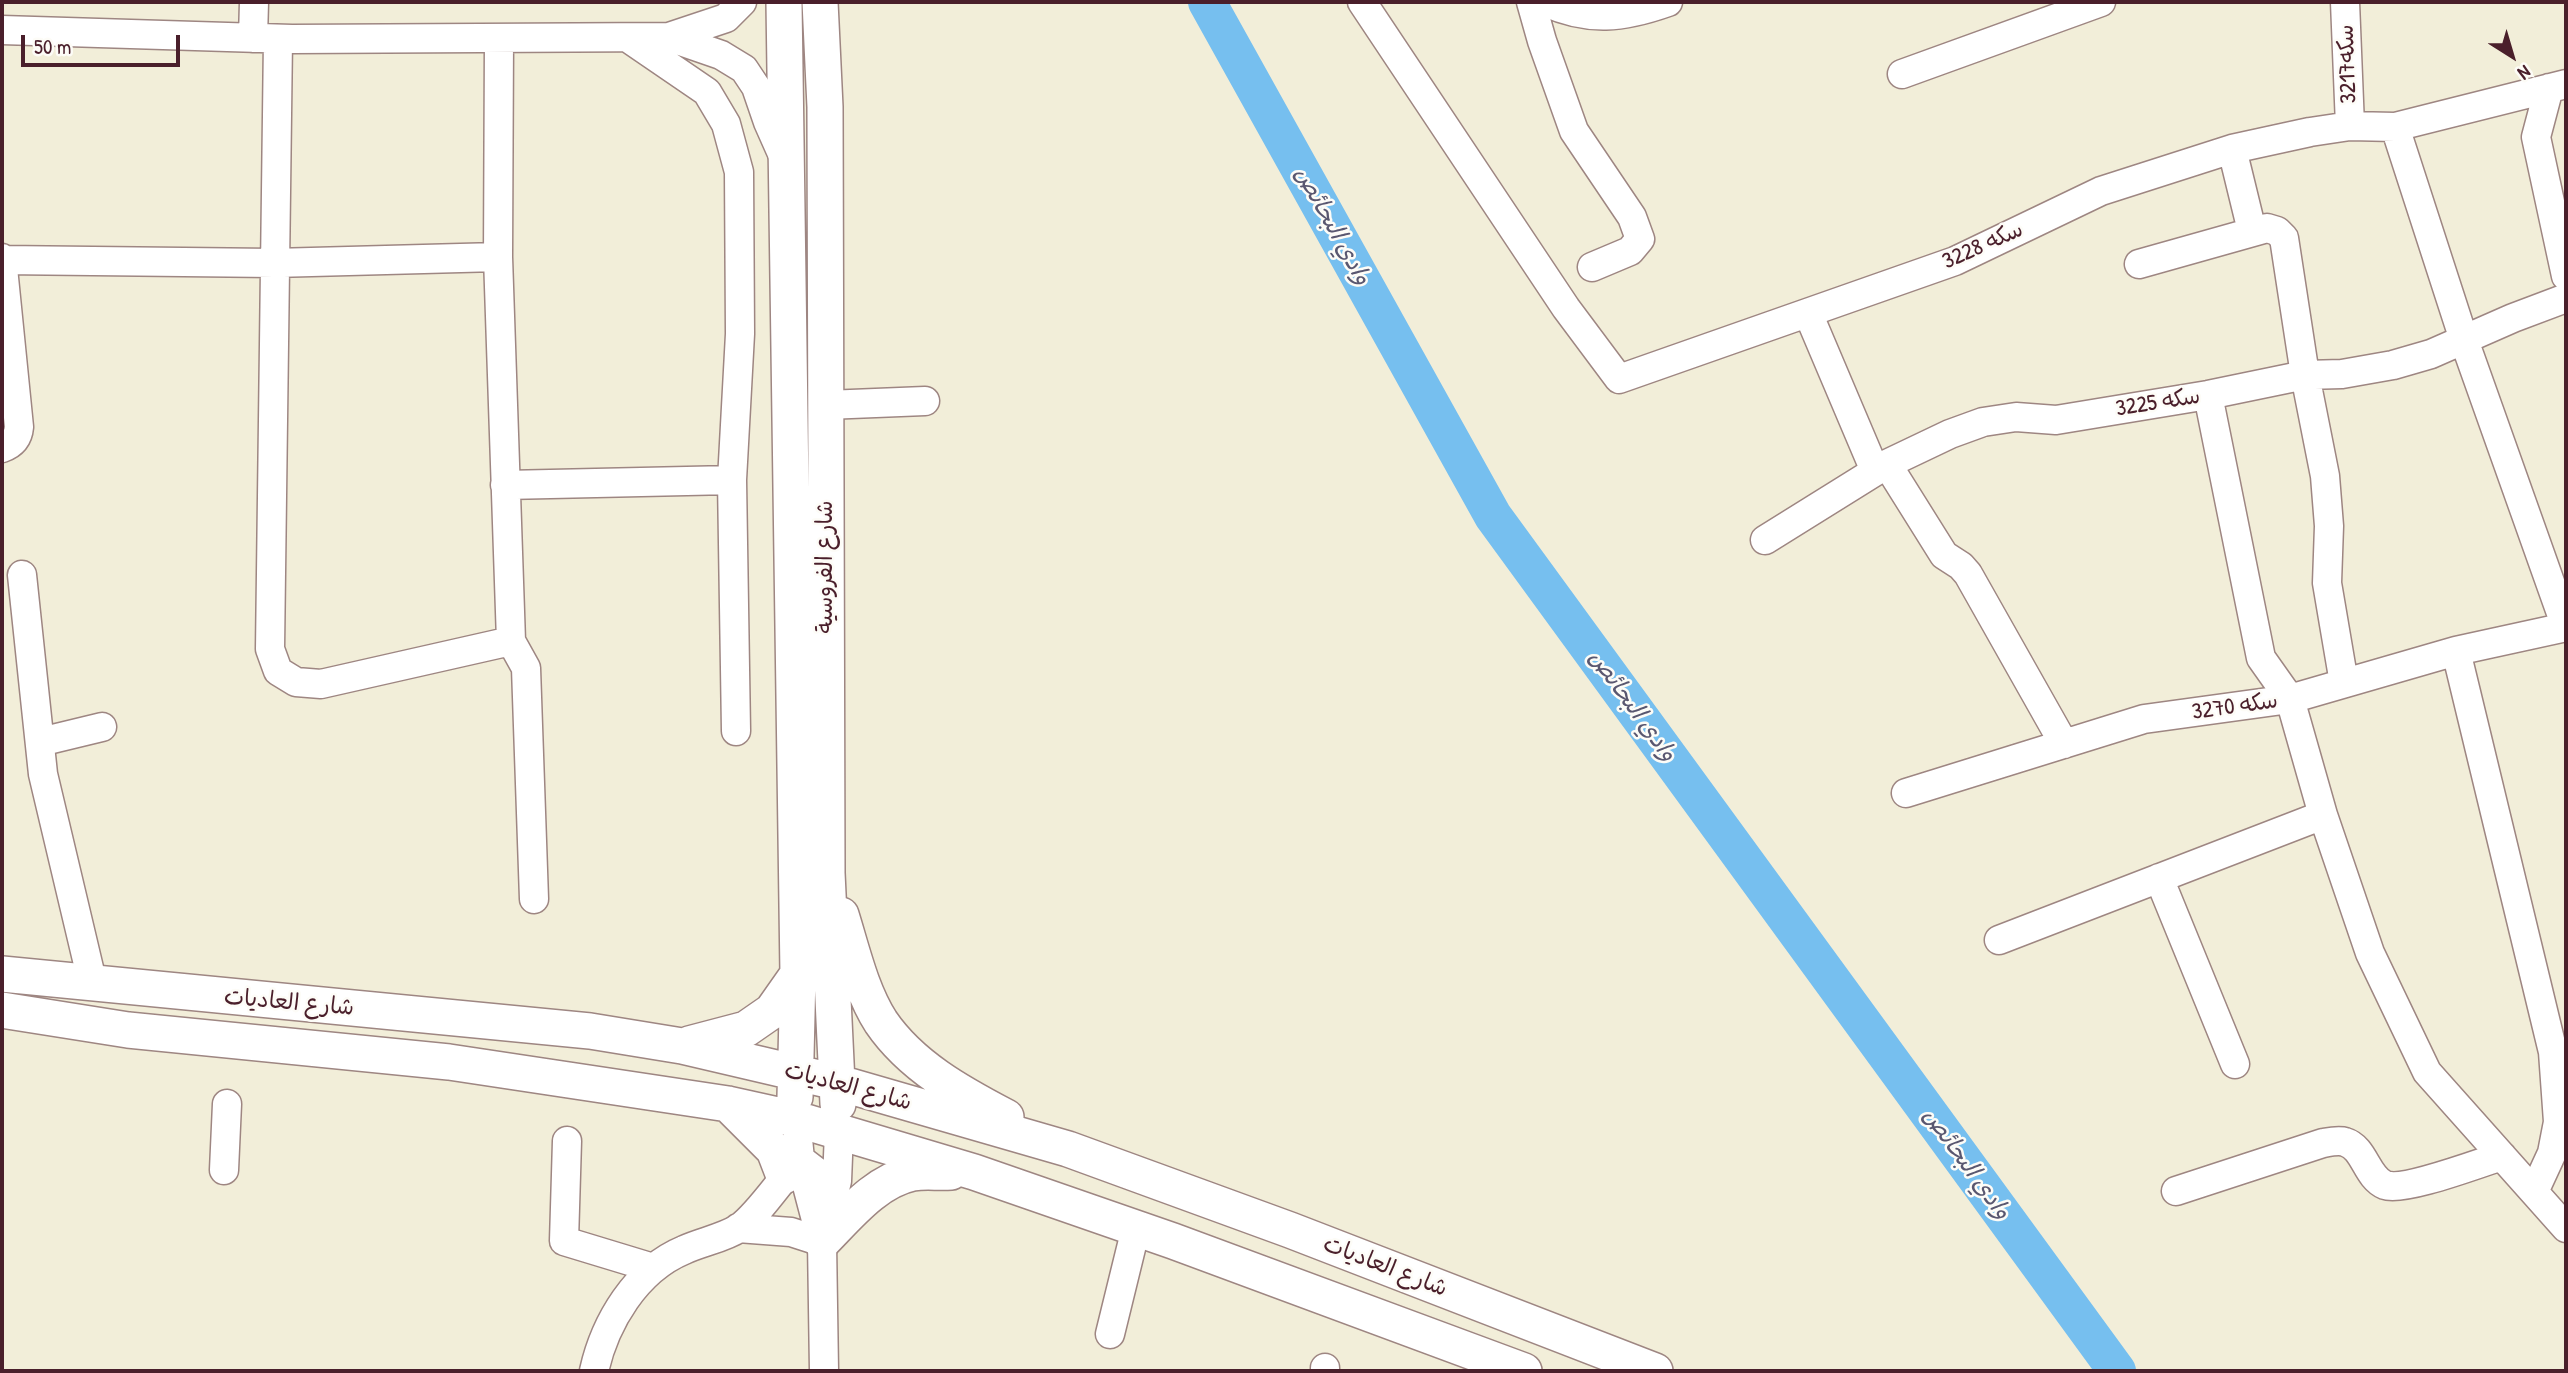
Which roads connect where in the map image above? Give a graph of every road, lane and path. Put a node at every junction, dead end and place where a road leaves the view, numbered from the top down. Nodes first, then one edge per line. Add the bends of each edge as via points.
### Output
1 (254, 2) edge
2 (742, 2) edge
3 (784, 2) edge
4 (820, 2) edge
5 (1362, 2) edge
6 (1531, 2) edge
7 (1545, 2) edge
8 (1668, 2) edge
9 (2101, 2) edge
10 (2345, 2) edge
11 (2, 30) edge
12 (628, 37) junction
13 (669, 37) junction
14 (499, 38) junction
15 (266, 39) junction
16 (1902, 74) dead end
17 (2558, 86) edge
18 (2350, 127) junction
19 (2395, 127) junction
20 (2232, 149) junction
21 (786, 162) junction
22 (2252, 231) junction
23 (498, 257) junction
24 (2, 259) edge
25 (274, 263) junction
26 (2139, 264) dead end
27 (1592, 267) dead end
28 (2566, 276) edge
29 (2566, 298) edge
30 (1808, 313) junction
31 (2464, 340) junction
32 (2305, 376) junction
33 (2208, 395) junction
34 (925, 401) dead end
35 (826, 405) junction
36 (2, 448) edge
37 (1881, 467) junction
38 (732, 480) junction
39 (505, 485) junction
40 (1765, 540) dead end
41 (22, 575) dead end
42 (2566, 627) edge
43 (511, 641) junction
44 (2456, 651) junction
45 (2344, 683) junction
46 (2290, 699) junction
47 (102, 727) dead end
48 (736, 731) dead end
49 (40, 742) junction
50 (2064, 744) junction
51 (1906, 793) dead end
52 (2323, 816) junction
53 (827, 873) junction
54 (2159, 878) junction
55 (534, 899) dead end
56 (1999, 940) dead end
57 (2, 974) edge
58 (798, 974) junction
59 (93, 985) junction
60 (2, 1010) edge
61 (682, 1046) junction
62 (2235, 1064) dead end
63 (794, 1073) junction
64 (836, 1082) junction
65 (227, 1104) dead end
66 (728, 1104) junction
67 (796, 1119) junction
68 (839, 1132) junction
69 (567, 1141) dead end
70 (1068, 1149) junction
71 (2501, 1156) junction
72 (792, 1168) junction
73 (224, 1170) dead end
74 (974, 1172) junction
75 (2176, 1191) dead end
76 (2534, 1192) junction
77 (833, 1196) junction
78 (736, 1219) junction
79 (1136, 1228) junction
80 (2566, 1228) edge
81 (822, 1241) junction
82 (653, 1268) junction
83 (1111, 1334) dead end
84 (594, 1371) edge
85 (824, 1371) edge
86 (1524, 1371) edge
87 (1655, 1371) edge

1 - 15 street
2 - 13 street via 726,18
3 - 21 main road, شارع الفروسية
4 - 35 main road, شارع الفروسية
5 - 30 street, سكه 3228 via 1566,309 1619,379
6 - 27 street via 1574,131 1632,217 1640,239 1630,251
7 - 8 street via 1594,16 1628,15
9 - 16 street
10 - 18 street, سكه3217
11 - 15 street
12 - 13 street
12 - 14 street
12 - 38 street via 707,92 726,124 739,172 740,334
13 - 21 street via 721,55 744,69 756,87
14 - 15 street
14 - 23 street
15 - 25 street
17 - 19 street, سكه 3228
17 - 28 street via 2536,137
18 - 19 street, سكه 3228
18 - 20 street, سكه 3228
19 - 31 street
20 - 22 street
20 - 30 street, سكه 3228 via 2101,191 1955,261
21 - 58 main road, شارع الفروسية
22 - 26 street
22 - 32 street via 2267,228 2284,238
23 - 25 street
23 - 39 street
24 - 25 street
24 - 36 street via 19,427 15,441
25 - 43 street via 271,649 278,671 296,682 321,684
29 - 31 street, سكه 3225
30 - 37 street
31 - 32 street, سكه 3225 via 2393,365
31 - 42 street
32 - 33 street, سكه 3225
32 - 45 street via 2325,476 2327,583
33 - 37 street, سكه 3225 via 2056,420 2016,417 1983,422
33 - 46 street via 2261,658
34 - 35 street
35 - 53 main road, شارع الفروسية
37 - 40 street, سكه 3225
37 - 50 street via 1944,555 1968,574
38 - 39 street
38 - 48 street
39 - 43 street
41 - 49 street
42 - 44 street, سكه 3270
43 - 55 street via 526,668
44 - 45 street, سكه 3270
44 - 76 street via 2553,1052 2558,1122 2552,1153
45 - 46 street, سكه 3270
46 - 50 street, سكه 3270 via 2144,719
46 - 52 street
47 - 49 street
49 - 59 street via 43,774
50 - 51 street, سكه 3270
52 - 54 street
52 - 71 street via 2371,953 2427,1072
53 - 64 main road, شارع الفروسية
53 - 70 main road via 864,987 880,1020 900,1046 935,1076
54 - 56 street
54 - 62 street
57 - 59 main road, شارع العاديات
58 - 61 main road via 772,1011 746,1029
58 - 63 main road, شارع الفروسية
59 - 61 main road, شارع العاديات via 590,1031
60 - 66 main road, شارع العاديات via 128,1030 449,1062
61 - 63 main road, شارع العاديات
63 - 64 main road, شارع العاديات
63 - 67 main road, شارع الفروسية
64 - 68 main road, شارع الفروسية
64 - 70 main road, شارع العاديات
65 - 73 street
66 - 67 main road, شارع العاديات
66 - 72 main road
67 - 68 main road, شارع العاديات
67 - 72 street
68 - 74 main road, شارع العاديات
68 - 77 street
69 - 82 street via 564,1241
70 - 87 main road, شارع العاديات
71 - 75 street via 2411,1184 2388,1186 2375,1179 2357,1151 2345,1142 2323,1143
71 - 76 street
72 - 77 street via 817,1172
72 - 78 street
72 - 81 street
74 - 79 main road, شارع العاديات
74 - 81 main road via 914,1173 893,1180 869,1195
76 - 80 street
77 - 81 street
78 - 81 street
78 - 82 street
79 - 83 street
79 - 86 main road, شارع العاديات
81 - 85 street
82 - 84 street via 611,1322

